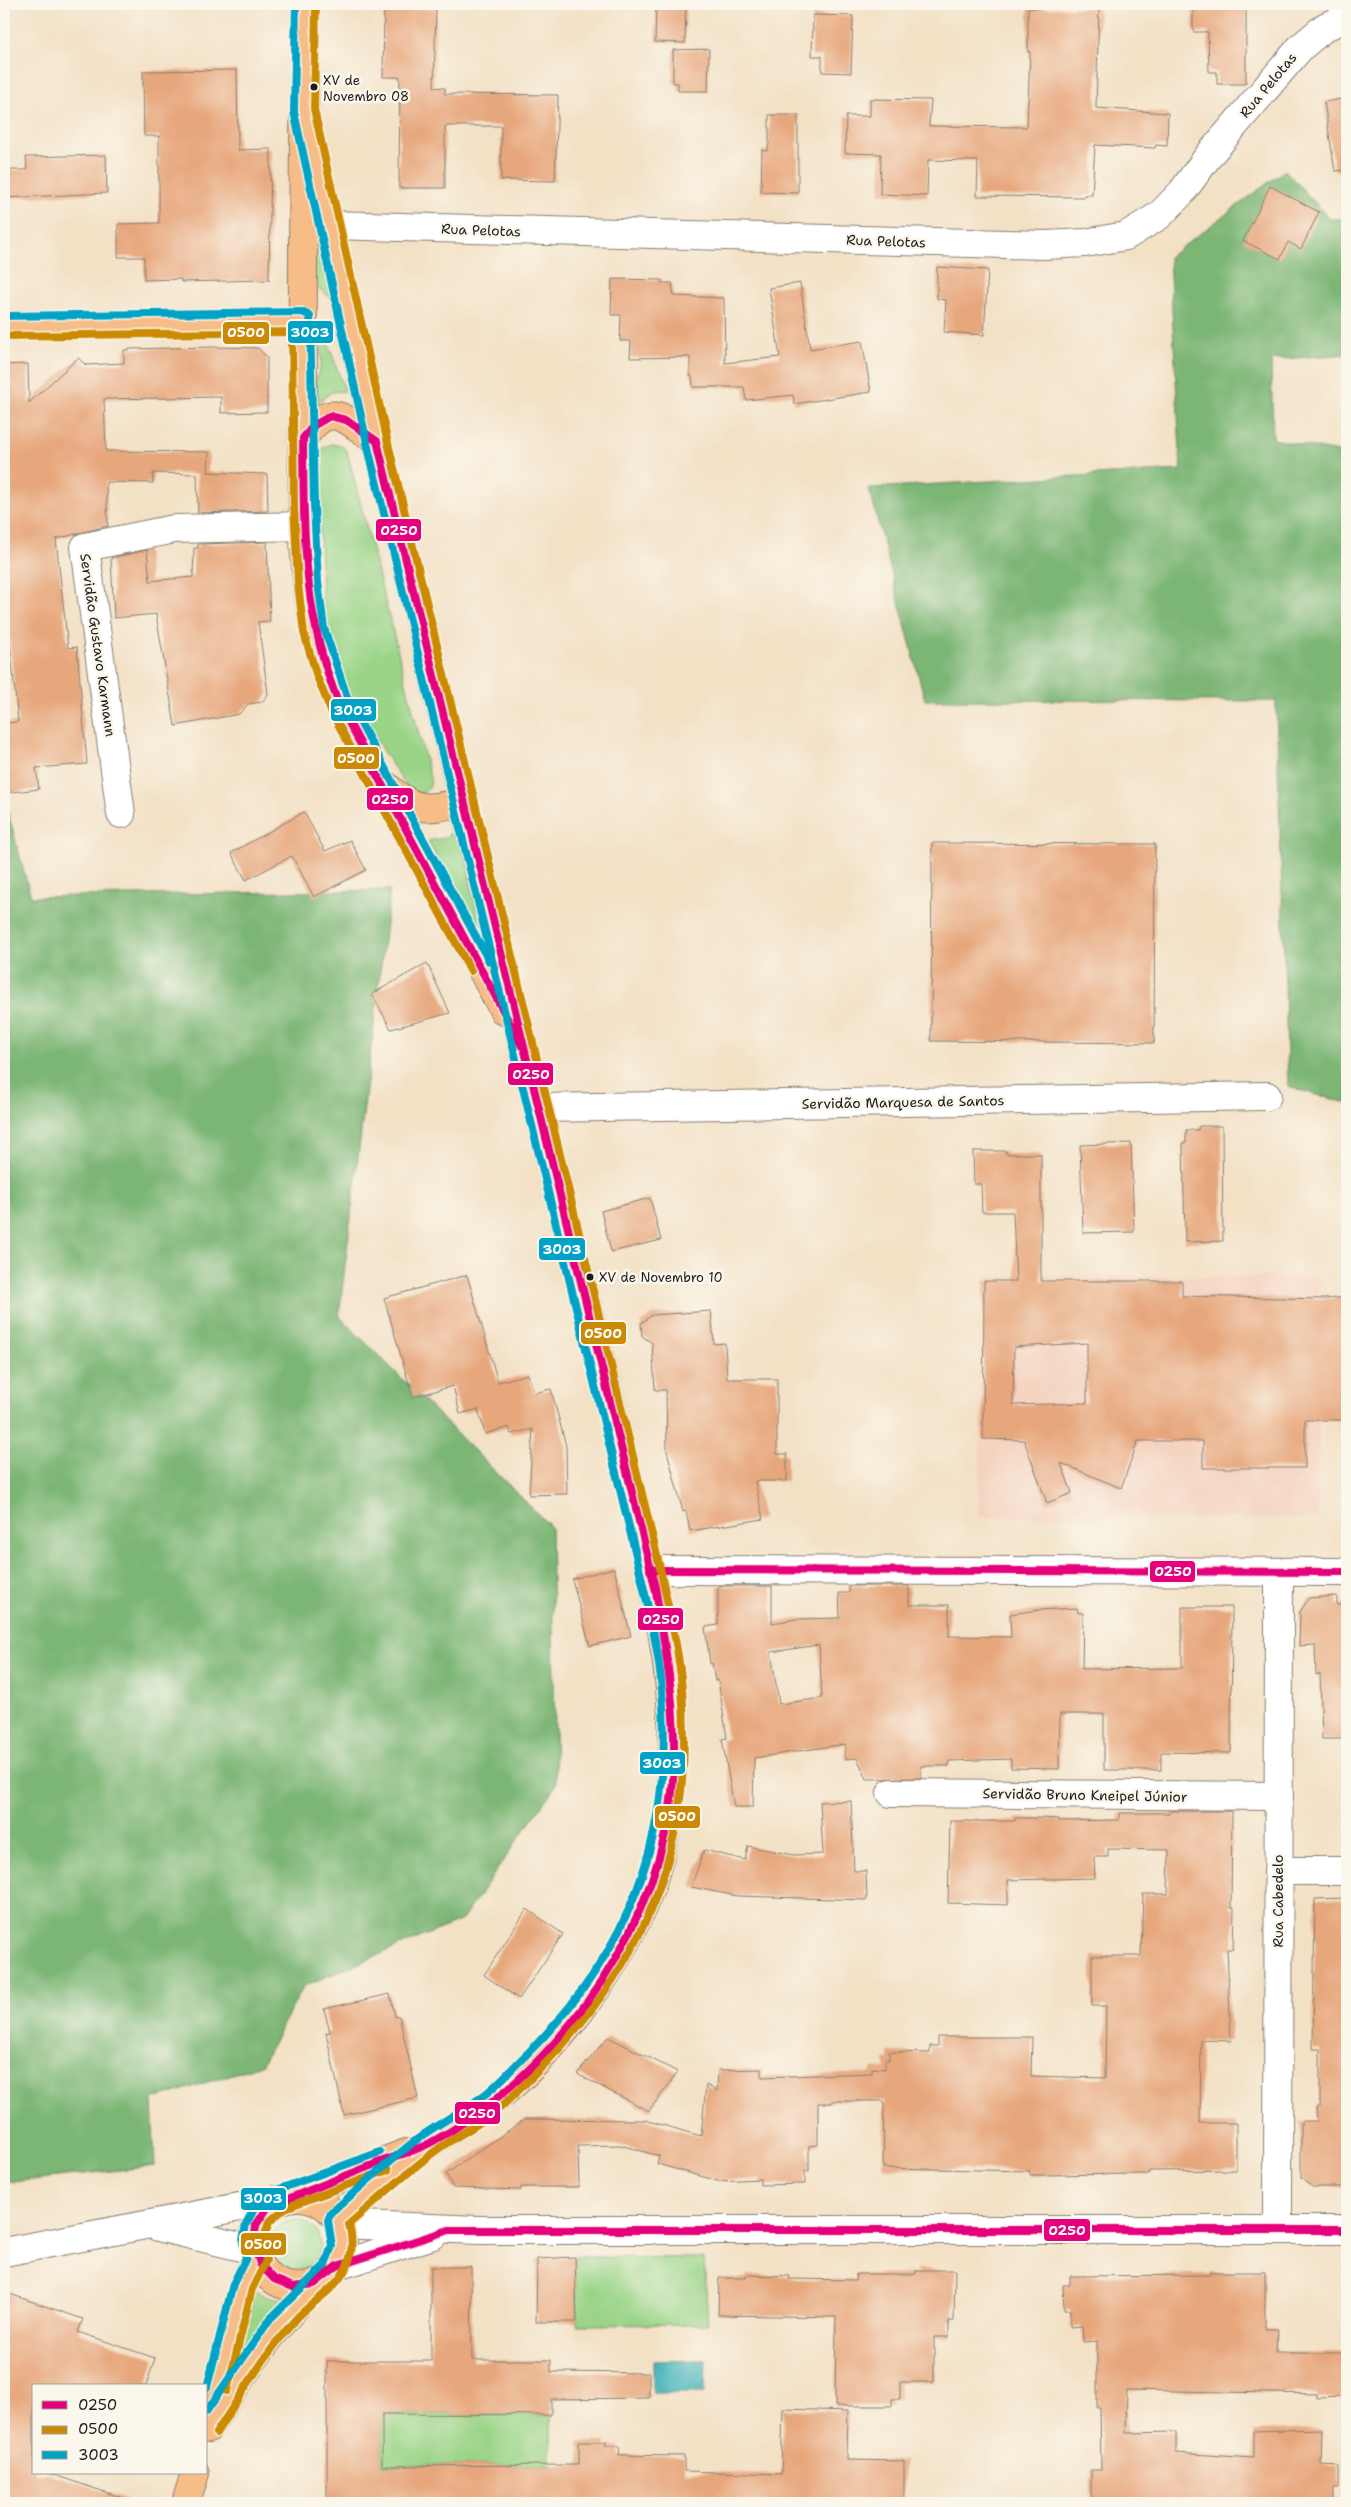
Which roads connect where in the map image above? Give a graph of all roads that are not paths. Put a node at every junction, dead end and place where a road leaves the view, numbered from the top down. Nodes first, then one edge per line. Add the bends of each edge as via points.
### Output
1 (306, 4) edge
2 (1347, 17) edge
3 (304, 110) junction
4 (330, 225) junction
5 (302, 322) junction
6 (4, 326) edge
7 (303, 438) junction
8 (377, 441) junction
9 (305, 526) junction
10 (381, 780) junction
11 (464, 802) junction
12 (121, 814) dead end
13 (522, 1046) junction
14 (1267, 1096) dead end
15 (539, 1108) junction
16 (650, 1570) junction
17 (1279, 1572) junction
18 (1347, 1572) edge
19 (891, 1793) dead end
20 (1279, 1796) junction
21 (1278, 1870) junction
22 (1347, 1872) edge
23 (428, 2144) junction
24 (288, 2198) junction
25 (338, 2222) junction
26 (147, 2225) junction
27 (1278, 2229) junction
28 (449, 2230) junction
29 (1347, 2230) edge
30 (4, 2252) edge
31 (254, 2255) junction
32 (332, 2271) junction
33 (208, 2426) edge
34 (208, 2428) edge
35 (195, 2474) edge
36 (186, 2503) edge

1 - 3 main road
2 - 4 street, Rua Pelotas via 1325,27 1301,47 1182,192 1160,215 1126,236 1045,245
3 - 4 main road
3 - 5 main road
4 - 8 main road
5 - 6 main road
5 - 7 main road
7 - 8 main road via 318,419 334,415
7 - 9 main road
8 - 11 main road
9 - 10 main road via 314,630 326,671 339,704
9 - 12 street, Servidão Gustavo Karmann via 174,529 85,547
10 - 11 main road via 405,802 425,808
10 - 13 main road
11 - 13 main road
13 - 15 main road
14 - 15 street, Servidão Marquesa de Santos
15 - 16 main road
16 - 17 street
16 - 23 main road via 672,1689 674,1733 666,1824 659,1860 645,1901 622,1948 592,1995 559,2036 496,2099
17 - 18 street
17 - 20 street, Rua Cabedelo
19 - 20 street, Servidão Bruno Kneipel Júnior
20 - 21 street, Rua Cabedelo
21 - 22 street
21 - 27 street, Rua Cabedelo
23 - 24 main road
23 - 25 main road
24 - 25 main road via 309,2197 322,2203
24 - 26 street
24 - 31 main road via 270,2206 261,2216 255,2228
25 - 28 street
25 - 32 main road via 343,2239 342,2253
26 - 30 street
26 - 31 street
27 - 28 street
27 - 29 street
28 - 32 street
31 - 32 main road via 272,2279 285,2285 300,2288 314,2284
31 - 33 main road
32 - 34 main road via 288,2313 252,2360
35 - 36 main road

